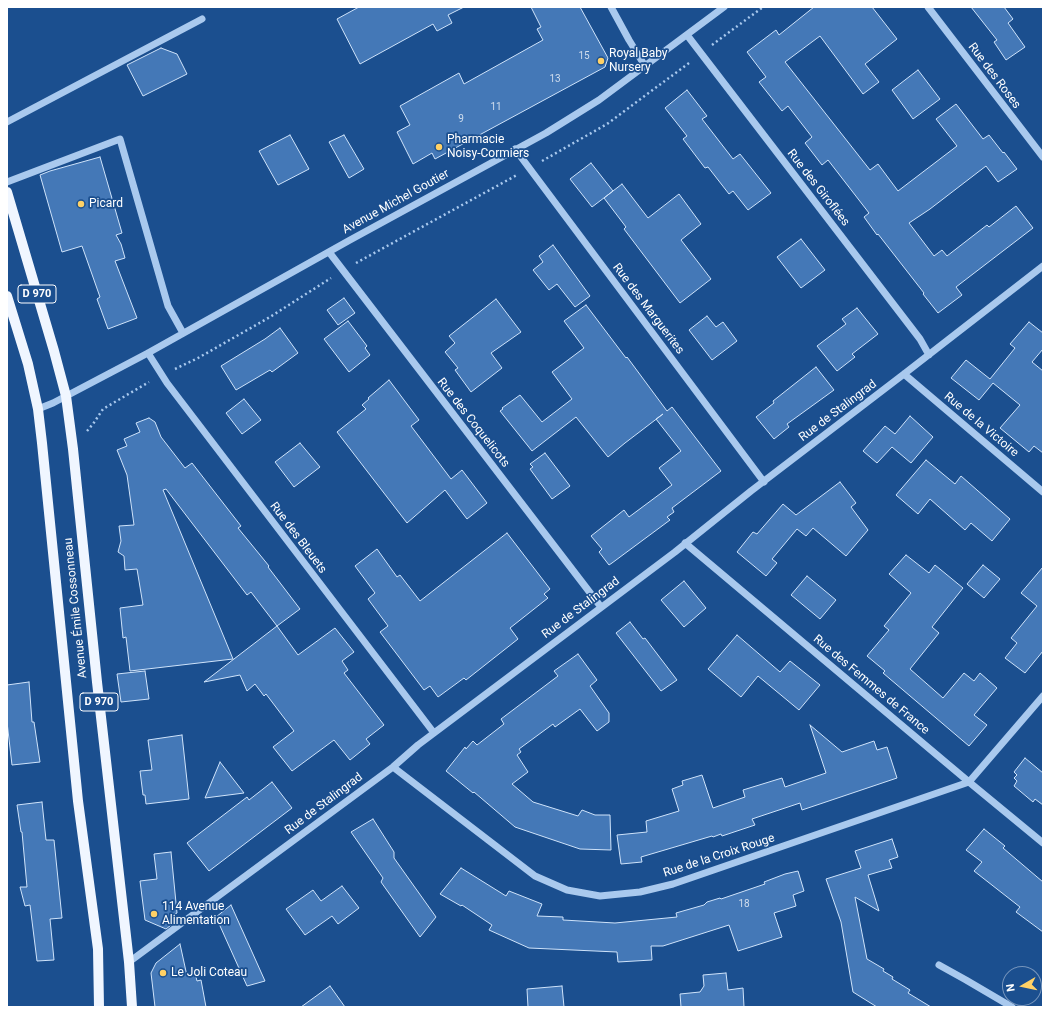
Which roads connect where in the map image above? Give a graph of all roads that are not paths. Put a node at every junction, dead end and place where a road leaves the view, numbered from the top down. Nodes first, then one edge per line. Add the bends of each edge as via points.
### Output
1 (611, 7) edge
2 (724, 7) edge
3 (928, 7) edge
4 (202, 20) dead end
5 (687, 35) junction
6 (645, 66) junction
7 (7, 122) edge
8 (516, 149) junction
9 (1043, 157) edge
10 (7, 182) edge
11 (7, 192) edge
12 (329, 252) junction
13 (1043, 266) edge
14 (7, 296) edge
15 (182, 333) junction
16 (148, 353) junction
17 (929, 354) junction
18 (904, 374) junction
19 (66, 396) junction
20 (38, 409) junction
21 (764, 482) junction
22 (1043, 492) edge
23 (685, 543) junction
24 (601, 607) junction
25 (1043, 696) edge
26 (434, 733) junction
27 (393, 767) junction
28 (969, 782) junction
29 (1043, 843) edge
30 (129, 962) junction
31 (939, 965) dead end
32 (99, 1007) edge
33 (132, 1007) edge
34 (1012, 1007) edge

1 - 6 street
2 - 5 street, Avenue Michel Goutier
3 - 9 street, Rue des Roses
4 - 7 street
5 - 6 street, Avenue Michel Goutier
5 - 17 street, Rue des Giroflées
6 - 8 street, Avenue Michel Goutier via 599,100
8 - 12 street, Avenue Michel Goutier
8 - 21 street, Rue des Marguerites
10 - 15 street via 120,139 168,306
11 - 19 main road, Avenue Émile Cossonneau / D 970
12 - 15 street, Avenue Michel Goutier
12 - 24 street, Rue des Coquelicots
13 - 17 street, Rue de Stalingrad
14 - 20 main road, Avenue Émile Cossonneau / D 970 via 28,364
15 - 16 street, Avenue Michel Goutier
16 - 19 street, Avenue Michel Goutier
16 - 26 street, Rue des Bleuets via 167,383
17 - 18 street, Rue de Stalingrad
18 - 21 street, Rue de Stalingrad
18 - 22 street, Rue de la Victoire
19 - 20 street
19 - 30 main road, Avenue Émile Cossonneau / D 970
20 - 32 main road, Avenue Émile Cossonneau / D 970 via 78,801 98,949
21 - 23 street, Rue de Stalingrad
23 - 24 street, Rue de Stalingrad
23 - 28 street, Rue des Femmes de France
24 - 26 street, Rue de Stalingrad
25 - 28 street
26 - 27 street, Rue de Stalingrad
27 - 28 street, Rue de la Croix Rouge via 535,876 566,890 600,896 640,892 673,884
27 - 30 street, Rue de Stalingrad
28 - 29 street, Rue des Femmes de France
30 - 33 main road, Avenue Émile Cossonneau / D 970
31 - 34 street

